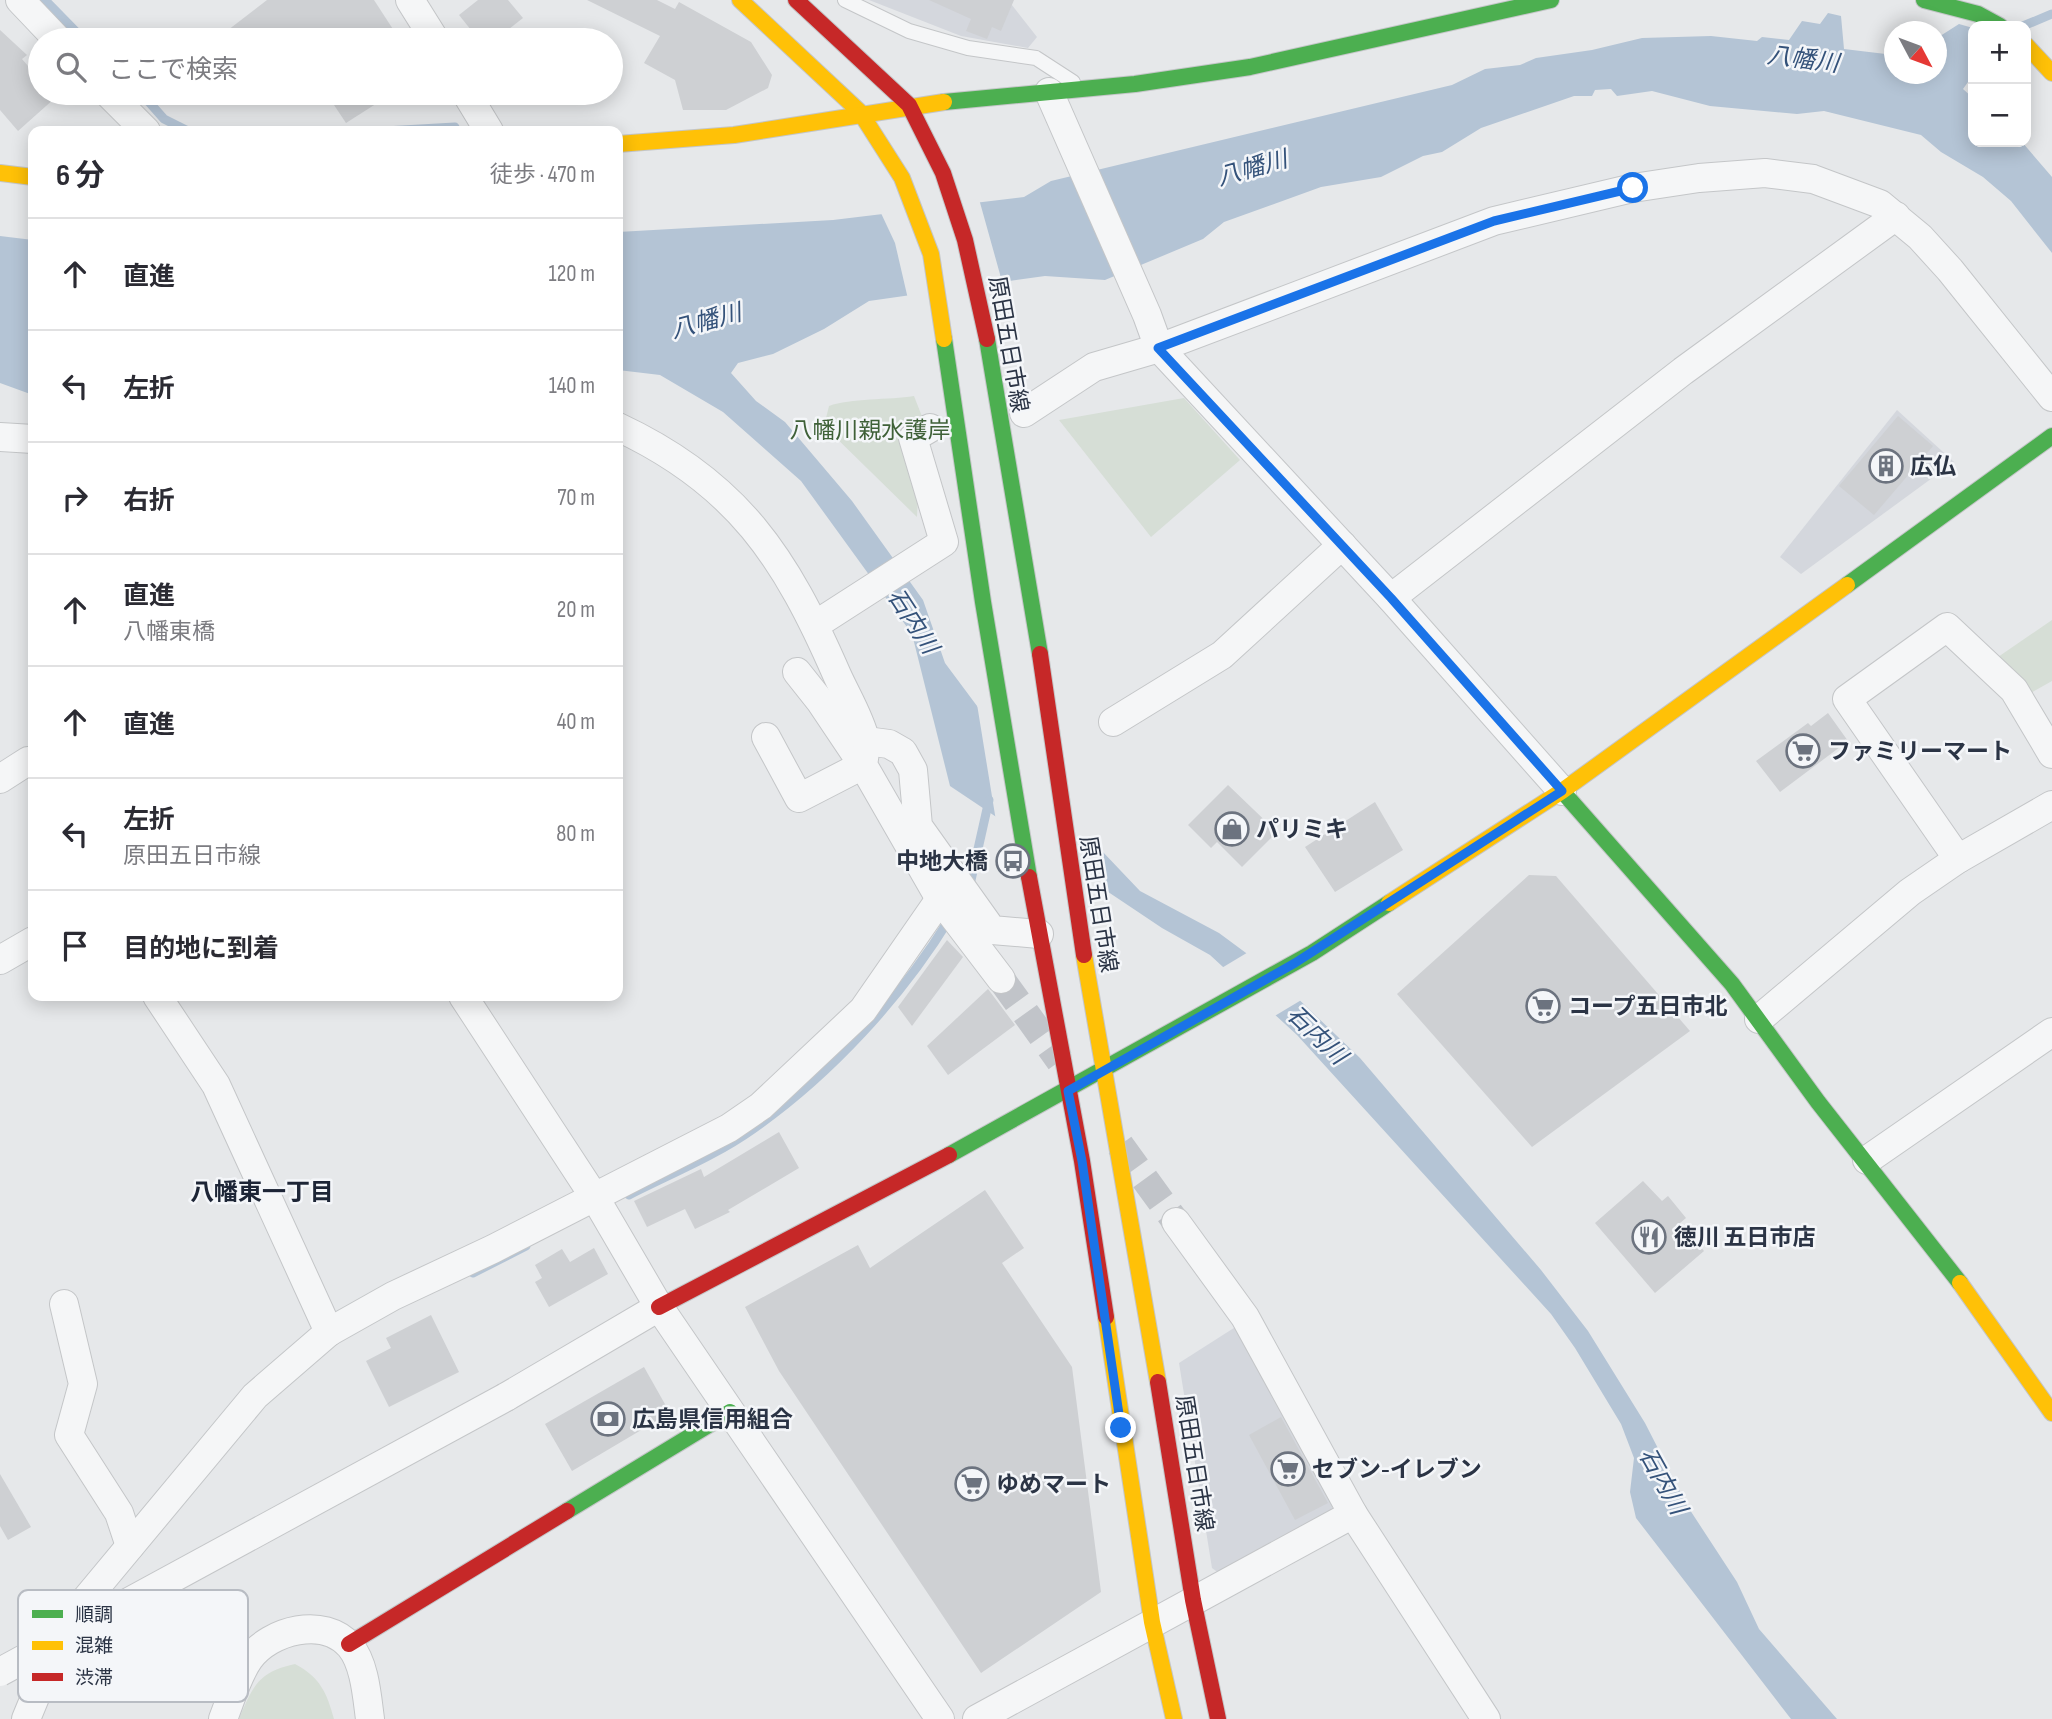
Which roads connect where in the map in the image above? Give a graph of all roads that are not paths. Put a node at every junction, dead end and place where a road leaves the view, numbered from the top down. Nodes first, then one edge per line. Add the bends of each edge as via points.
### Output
1 (20, 0) edge
2 (410, 0) edge
3 (740, 0) edge
4 (796, 0) edge
5 (845, 0) edge
6 (1552, 0) edge
7 (1924, 0) edge
8 (1994, 15) edge
9 (47, 28) edge
10 (428, 28) edge
11 (2031, 50) edge
12 (2052, 73) edge
13 (1083, 89) junction
14 (1053, 103) junction
15 (120, 105) edge
16 (473, 105) edge
17 (909, 105) junction
18 (860, 112) junction
19 (141, 126) edge
20 (486, 126) edge
21 (623, 144) edge
22 (0, 173) edge
23 (28, 176) edge
24 (1895, 216) junction
25 (1158, 348) junction
26 (2052, 397) edge
27 (1024, 414) dead end
28 (930, 428) dead end
29 (623, 430) edge
30 (0, 436) edge
31 (2052, 436) edge
32 (28, 439) edge
33 (1342, 545) junction
34 (1391, 598) junction
35 (825, 619) junction
36 (797, 672) dead end
37 (1113, 722) dead end
38 (766, 737) dead end
39 (864, 753) junction
40 (2052, 754) edge
41 (28, 761) dead end
42 (0, 779) edge
43 (1562, 791) junction
44 (2052, 805) edge
45 (1958, 859) junction
46 (956, 903) junction
47 (1039, 934) junction
48 (28, 944) edge
49 (0, 960) edge
50 (1000, 979) tunnel mouth
51 (160, 1001) edge
52 (466, 1001) edge
53 (1759, 1019) junction
54 (2052, 1032) edge
55 (1104, 1070) junction
56 (1068, 1091) junction
57 (1867, 1160) junction
58 (599, 1205) junction
59 (1176, 1222) tunnel mouth
60 (64, 1304) dead end
61 (659, 1307) junction
62 (329, 1332) junction
63 (730, 1412) junction
64 (2052, 1413) edge
65 (1353, 1514) junction
66 (130, 1546) junction
67 (95, 1590) edge
68 (151, 1590) edge
69 (1193, 1600) junction
70 (1152, 1622) junction
71 (349, 1644) junction
72 (18, 1662) edge
73 (248, 1663) edge
74 (0, 1672) edge
75 (33, 1702) edge
76 (231, 1702) edge
77 (26, 1719) edge
78 (223, 1719) edge
79 (370, 1719) edge
80 (940, 1719) edge
81 (977, 1719) edge
82 (1174, 1719) edge
83 (1218, 1719) edge
84 (1486, 1719) edge

1 - 9 street
2 - 10 street
3 - 18 main road
4 - 17 main road, 原田五日市線
5 - 13 lane via 909,31 968,48 1036,58
6 - 13 main road via 1250,67
7 - 8 main road
11 - 12 main road
13 - 14 main road
14 - 17 main road
14 - 25 street
15 - 19 street
16 - 20 street
17 - 18 main road
17 - 55 main road, 原田五日市線 via 938,162 981,304
18 - 21 main road via 734,135
18 - 47 main road via 895,167 931,254
22 - 23 main road
24 - 25 street via 1852,191 1813,179 1765,173 1633,188 1494,221
24 - 26 street via 1950,270
24 - 34 street via 1683,371
25 - 27 street via 1094,367
25 - 33 street
28 - 35 street via 914,439 944,542
29 - 35 street via 669,454 724,494
30 - 32 street
31 - 43 main road
33 - 34 street
33 - 37 street via 1222,655
34 - 43 street
35 - 39 street
36 - 39 street
38 - 39 street via 799,798
39 - 46 street
39 - 46 street via 888,744 903,752 913,770 918,826
40 - 45 street via 2014,690 1947,627 1847,699
41 - 42 street
43 - 53 main road
43 - 55 main road via 1295,963
44 - 45 street
45 - 53 street via 1910,892
46 - 47 street via 992,930
46 - 50 street
46 - 58 street via 863,1010 761,1106
47 - 56 main road
48 - 49 street
51 - 62 street via 216,1085
52 - 58 street
53 - 57 main road via 1818,1102
54 - 57 street
55 - 56 main road
55 - 69 main road, 原田五日市線
56 - 61 main road
56 - 70 main road
57 - 64 main road via 1930,1240
58 - 61 street
58 - 62 street via 393,1296
59 - 65 street via 1245,1317
60 - 66 street via 83,1384 69,1434 119,1513
61 - 63 street
61 - 68 street, bridge via 506,1397
62 - 66 street via 256,1396
63 - 71 main road
63 - 80 street
65 - 69 street
65 - 84 street
66 - 67 street
69 - 70 street
69 - 83 main road, 原田五日市線
70 - 81 street
70 - 82 main road
71 - 73 street via 329,1632 285,1633 264,1644
71 - 79 street via 358,1658
72 - 74 street, bridge
75 - 77 street
76 - 78 street

